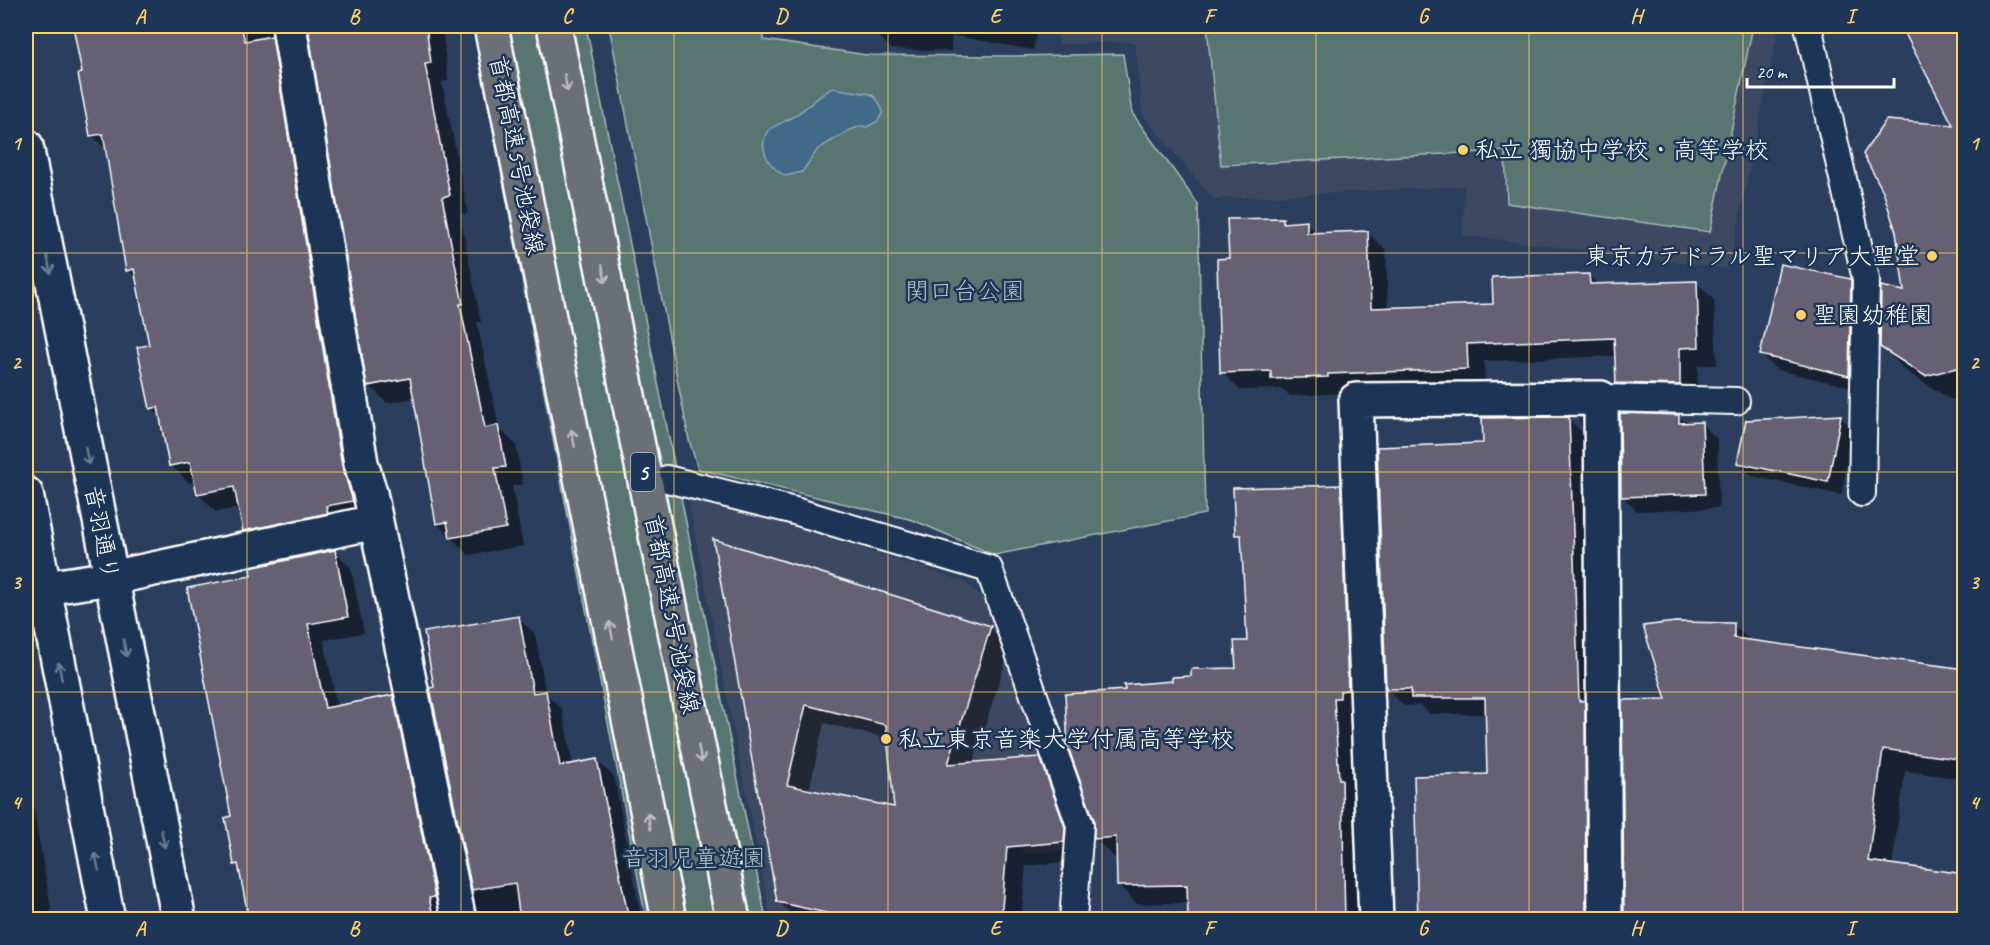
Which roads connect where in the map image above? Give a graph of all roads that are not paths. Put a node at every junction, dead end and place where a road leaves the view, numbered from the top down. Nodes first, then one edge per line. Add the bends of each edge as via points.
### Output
1 (289, 26) edge
2 (491, 26) edge
3 (554, 26) edge
4 (1808, 26) edge
5 (26, 146) edge
6 (1601, 398) junction
7 (1736, 401) dead end
8 (668, 479) dead end
9 (1862, 493) dead end
10 (26, 494) edge
11 (375, 522) junction
12 (111, 578) junction
13 (35, 587) edge
14 (108, 920) edge
15 (179, 920) edge
16 (459, 920) edge
17 (669, 920) edge
18 (733, 920) edge
19 (1073, 920) edge
20 (1376, 920) edge
21 (1605, 920) edge

1 - 11 street via 361,463
17 -> 2 highway, 首都高速5号池袋線
3 -> 18 highway, 首都高速5号池袋線 / 5
4 - 9 lane via 1866,279
5 -> 12 street, 音羽通り
6 - 7 lane
6 - 20 street via 1356,400
6 - 21 street
8 - 19 lane via 791,510 989,570 1080,825
10 - 13 street
11 - 12 street
11 - 16 street
12 - 13 street
12 -> 15 street, 音羽通り
14 -> 13 street

